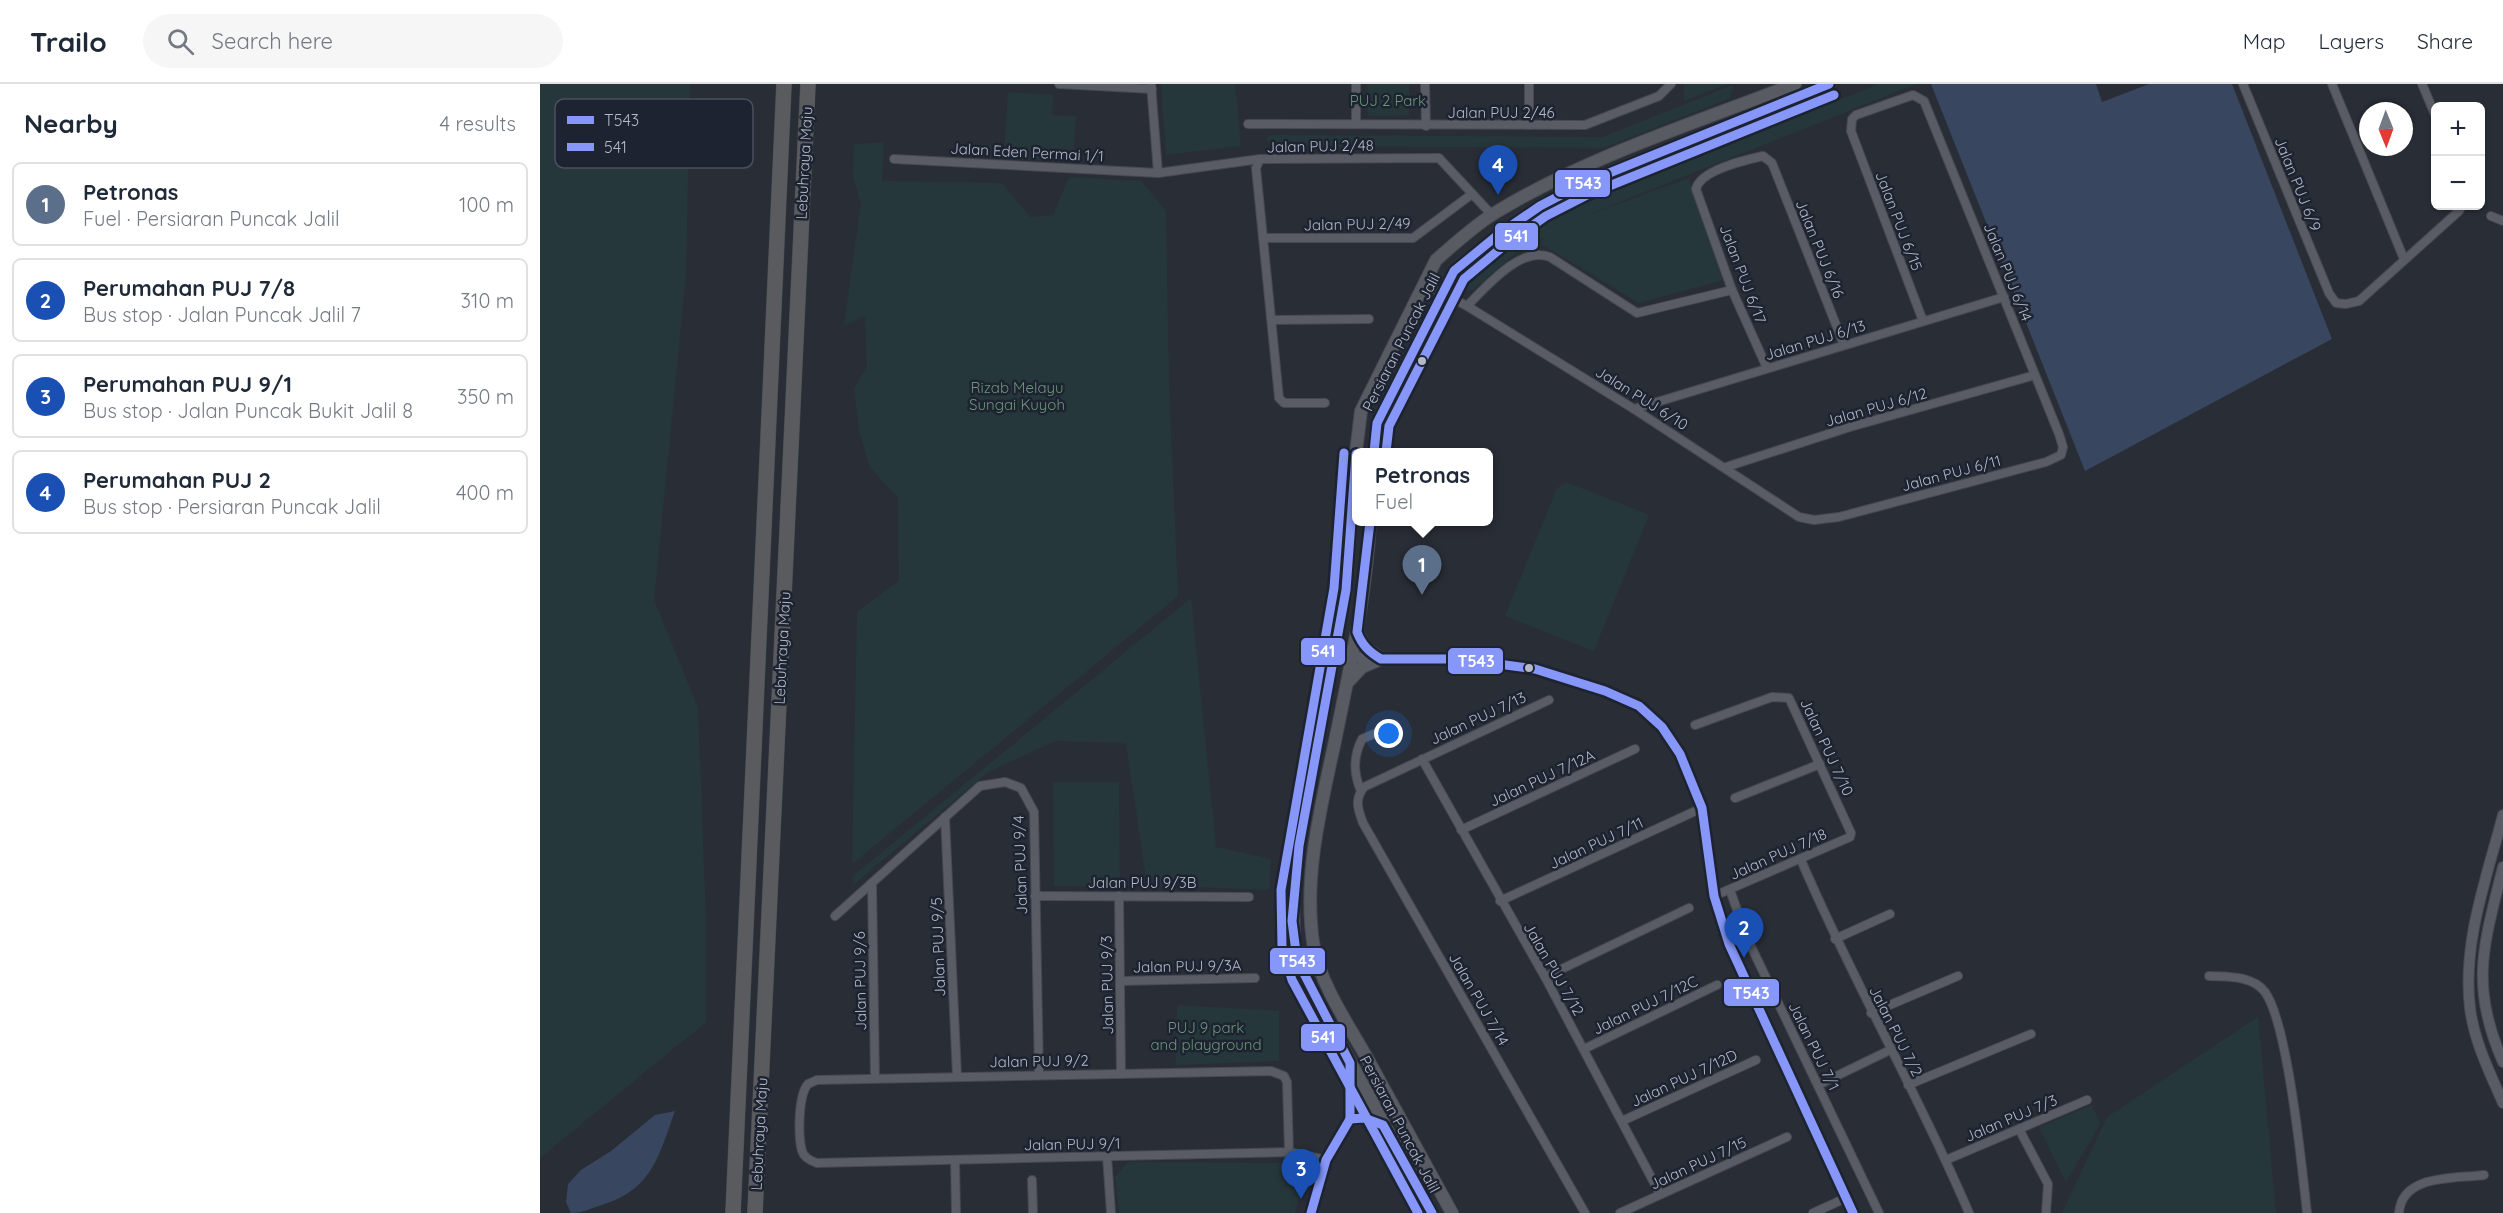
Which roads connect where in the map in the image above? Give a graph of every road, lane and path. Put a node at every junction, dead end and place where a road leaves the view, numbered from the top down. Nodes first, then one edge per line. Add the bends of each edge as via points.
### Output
1 (784, 84) edge
2 (808, 84) edge
3 (1059, 84) edge
4 (1356, 84) edge
5 (1425, 84) edge
6 (1529, 84) edge
7 (1671, 84) edge
8 (1795, 84) edge
9 (1829, 84) edge
10 (2243, 84) edge
11 (2332, 84) edge
12 (2422, 84) edge
13 (1152, 86) edge
14 (2431, 105) edge
15 (1356, 123) junction
16 (1248, 124) dead end
17 (1529, 125) junction
18 (1426, 126) junction
19 (1851, 131) joint
20 (894, 159) dead end
21 (1260, 159) junction
22 (1772, 163) joint
23 (1158, 173) junction
24 (1472, 194) junction
25 (2460, 210) edge
26 (1492, 215) junction
27 (2491, 216) dead end
28 (2503, 221) edge
29 (1264, 238) junction
30 (2404, 259) junction
31 (1425, 284) junction
32 (1732, 290) junction
33 (1443, 293) junction
34 (2004, 297) junction
35 (1467, 306) junction
36 (1369, 319) dead end
37 (1272, 320) junction
38 (1923, 321) junction
39 (1844, 345) junction
40 (1767, 368) junction
41 (2035, 375) junction
42 (1325, 403) dead end
43 (1634, 409) junction
44 (1357, 448) edge
45 (1374, 448) edge
46 (2061, 454) joint
47 (1726, 467) junction
48 (1847, 515) joint
49 (1352, 522) edge
50 (1370, 526) edge
51 (1357, 632) junction
52 (1335, 657) junction
53 (1353, 658) junction
54 (1381, 659) junction
55 (1347, 683) junction
56 (1548, 700) dead end
57 (1395, 725) dead end
58 (1695, 726) dead end
59 (1635, 749) dead end
60 (1422, 759) junction
61 (1820, 764) junction
62 (1359, 794) junction
63 (1735, 798) dead end
64 (1702, 808) junction
65 (2503, 815) edge
66 (945, 817) junction
67 (1461, 830) junction
68 (1851, 833) joint
69 (1801, 860) junction
70 (2503, 867) edge
71 (872, 883) junction
72 (1730, 890) junction
73 (1119, 896) junction
74 (1714, 896) junction
75 (1035, 897) junction
76 (1249, 897) dead end
77 (1500, 902) junction
78 (1689, 908) dead end
79 (1890, 915) dead end
80 (835, 916) dead end
81 (1835, 939) junction
82 (1958, 976) dead end
83 (2209, 976) dead end
84 (1545, 977) junction
85 (1255, 978) dead end
86 (1121, 981) junction
87 (1717, 986) dead end
88 (1871, 1013) junction
89 (2031, 1034) dead end
90 (1584, 1049) junction
91 (1890, 1050) junction
92 (1756, 1060) dead end
93 (2503, 1062) edge
94 (1350, 1063) junction
95 (1121, 1074) junction
96 (1039, 1075) junction
97 (957, 1076) junction
98 (875, 1078) junction
99 (1818, 1085) junction
100 (1908, 1085) junction
101 (1384, 1090) junction
102 (1369, 1099) junction
103 (2087, 1100) dead end
104 (2503, 1103) edge
105 (1350, 1119) junction
106 (1622, 1121) junction
107 (1383, 1125) junction
108 (2019, 1129) junction
109 (1787, 1137) dead end
110 (1289, 1152) junction
111 (1107, 1156) junction
112 (955, 1160) junction
113 (1326, 1160) junction
114 (1946, 1160) junction
115 (817, 1163) joint
116 (2484, 1175) dead end
117 (1032, 1180) dead end
118 (1660, 1194) junction
119 (1846, 1198) junction
120 (733, 1213) edge
121 (755, 1213) edge
122 (956, 1213) edge
123 (1033, 1213) edge
124 (1111, 1213) edge
125 (1311, 1213) edge
126 (1432, 1213) edge
127 (1452, 1213) edge
128 (1585, 1213) edge
129 (1620, 1213) edge
130 (1813, 1213) edge
131 (1853, 1213) edge
132 (1879, 1213) edge
133 (1969, 1213) edge
134 (2046, 1213) edge
135 (2307, 1213) edge
136 (2399, 1213) edge

1 - 120 highway, Lebuhraya Maju
2 - 121 highway, Lebuhraya Maju
3 - 13 street
4 - 15 street, Jalan PUJ 2/48
5 - 18 street
6 - 17 street
7 - 17 street, Jalan PUJ 2/46 via 1659,96 1590,124
8 - 26 main road, Persiaran Puncak Jalil via 1562,176
9 - 33 main road, Persiaran Puncak Jalil via 1582,184 1540,206 1454,271
10 - 30 street, Jalan PUJ 6/9 via 2329,293 2341,304 2359,301
11 - 30 street
12 - 14 street
13 - 23 street
15 - 16 street, Jalan PUJ 2/46
15 - 18 street, Jalan PUJ 2/46
17 - 18 street, Jalan PUJ 2/46
19 - 34 street, Jalan PUJ 6/14 via 1852,119 1861,112 1908,95 1924,101
19 - 38 street, Jalan PUJ 6/15
20 - 23 street, Jalan Eden Permai 1/1
21 - 23 street, Jalan Eden Permai 1/1
21 - 24 street, Jalan PUJ 2/48 via 1439,158
21 - 29 street, Jalan PUJ 2/48 via 1256,168
22 - 32 street, Jalan PUJ 6/17 via 1763,156 1746,160 1703,178 1696,189
22 - 39 street, Jalan PUJ 6/16
24 - 26 street, Jalan PUJ 2/48
24 - 29 street, Jalan PUJ 2/49 via 1413,238
25 - 30 street
26 - 31 main road, Persiaran Puncak Jalil via 1436,260
27 - 28 street
29 - 37 street, Jalan PUJ 2/48
31 - 33 street, Jalan PUJ 6/10
31 - 44 main road, Persiaran Puncak Jalil via 1361,411
32 - 35 street via 1637,312 1550,257 1536,253 1500,275
32 - 40 street, Jalan PUJ 6/17
33 - 35 street, Jalan PUJ 6/10
33 - 45 main road, Persiaran Puncak Jalil via 1377,423
34 - 38 street, Jalan PUJ 6/13
34 - 41 street, Jalan PUJ 6/14
35 - 43 street, Jalan PUJ 6/10
36 - 37 street
37 - 42 street, Jalan PUJ 2/48 via 1279,398 1282,402
38 - 39 street, Jalan PUJ 6/13
39 - 40 street, Jalan PUJ 6/13
40 - 43 street, Jalan PUJ 6/13
41 - 46 street, Jalan PUJ 6/14 via 2059,434
41 - 47 street, Jalan PUJ 6/12
43 - 47 street, Jalan PUJ 6/10
46 - 48 street, Jalan PUJ 6/11 via 2046,462
47 - 48 street, Jalan PUJ 6/10 via 1799,517 1814,520
49 - 52 main road, Persiaran Puncak Jalil
50 - 51 main road, Persiaran Puncak Jalil
51 - 53 main road, Persiaran Puncak Jalil
51 - 54 main road via 1365,647
52 - 53 street
52 - 94 main road, Persiaran Puncak Jalil via 1299,846 1292,921 1297,960
53 - 54 street
53 - 55 main road, Persiaran Puncak Jalil
54 - 55 main road via 1362,667
54 - 64 street via 1461,659 1535,669 1639,706 1662,727 1680,754
55 - 101 main road, Persiaran Puncak Jalil via 1321,804 1312,871 1311,921 1319,967
56 - 60 street, Jalan PUJ 7/13
57 - 62 street, Jalan PUJ 7/14 via 1362,739 1355,765
58 - 61 street, Jalan PUJ 7/10 via 1784,696 1792,700
59 - 67 street, Jalan PUJ 7/12A
60 - 62 street, Jalan PUJ 7/13
60 - 67 street, Jalan PUJ 7/12
61 - 63 street
61 - 68 street, Jalan PUJ 7/10
62 - 128 street, Jalan PUJ 7/14 via 1357,806 1362,823
64 - 74 street
64 - 77 street, Jalan PUJ 7/11
65 - 104 street via 2472,939 2469,972 2473,1025
66 - 71 street, Jalan PUJ 9/4
66 - 75 street, Jalan PUJ 9/4 via 980,786 1005,782 1021,788 1034,812
66 - 97 street, Jalan PUJ 9/5
67 - 77 street, Jalan PUJ 7/12
68 - 69 street, Jalan PUJ 7/18
69 - 72 street, Jalan PUJ 7/18
69 - 81 street, Jalan PUJ 7/2
70 - 93 street via 2481,969 2490,1029
71 - 80 street, Jalan PUJ 9/4
71 - 98 street, Jalan PUJ 9/6
72 - 74 street, Jalan PUJ 7/18
72 - 99 street, Jalan PUJ 7/1 via 1747,938
73 - 75 street, Jalan PUJ 9/3B
73 - 76 street, Jalan PUJ 9/3B
73 - 86 street, Jalan PUJ 9/3
74 - 119 street via 1728,944
75 - 96 street, Jalan PUJ 9/4
77 - 84 street, Jalan PUJ 7/12
78 - 84 street
79 - 81 street
81 - 88 street, Jalan PUJ 7/2
82 - 88 street
83 - 135 street via 2243,978 2255,983 2265,992 2274,1013
84 - 90 street, Jalan PUJ 7/12
85 - 86 street, Jalan PUJ 9/3A
86 - 95 street, Jalan PUJ 9/3
87 - 90 street, Jalan PUJ 7/12C
88 - 91 street, Jalan PUJ 7/2
89 - 100 street
90 - 106 street, Jalan PUJ 7/12
91 - 99 street
91 - 100 street, Jalan PUJ 7/2
92 - 106 street, Jalan PUJ 7/12D
94 - 102 main road, Persiaran Puncak Jalil
94 - 105 main road
95 - 96 street, Jalan PUJ 9/2
95 - 110 street, Jalan PUJ 9/2 via 1278,1073 1284,1076 1288,1089
96 - 97 street, Jalan PUJ 9/2
97 - 98 street, Jalan PUJ 9/2
98 - 115 street, Jalan PUJ 9/2 via 817,1080 804,1088 800,1100 802,1150
99 - 132 street, Jalan PUJ 7/1
100 - 114 street, Jalan PUJ 7/2
101 - 102 street
101 - 127 main road, Persiaran Puncak Jalil
102 - 105 street
102 - 107 main road, Persiaran Puncak Jalil
103 - 108 street, Jalan PUJ 7/3
105 - 107 main road via 1364,1118
105 - 113 street
106 - 118 street, Jalan PUJ 7/12
107 - 126 main road, Persiaran Puncak Jalil
108 - 114 street, Jalan PUJ 7/3
108 - 134 street via 2048,1184
109 - 118 street, Jalan PUJ 7/15
110 - 111 street, Jalan PUJ 9/1
110 - 113 street, Jalan PUJ 9/1
111 - 112 street, Jalan PUJ 9/1
111 - 124 street
112 - 115 street, Jalan PUJ 9/1
112 - 122 street
113 - 125 street
114 - 133 street, Jalan PUJ 7/2
116 - 136 street via 2416,1185 2403,1196
117 - 123 street
118 - 129 street, Jalan PUJ 7/15
119 - 130 street
119 - 131 street

